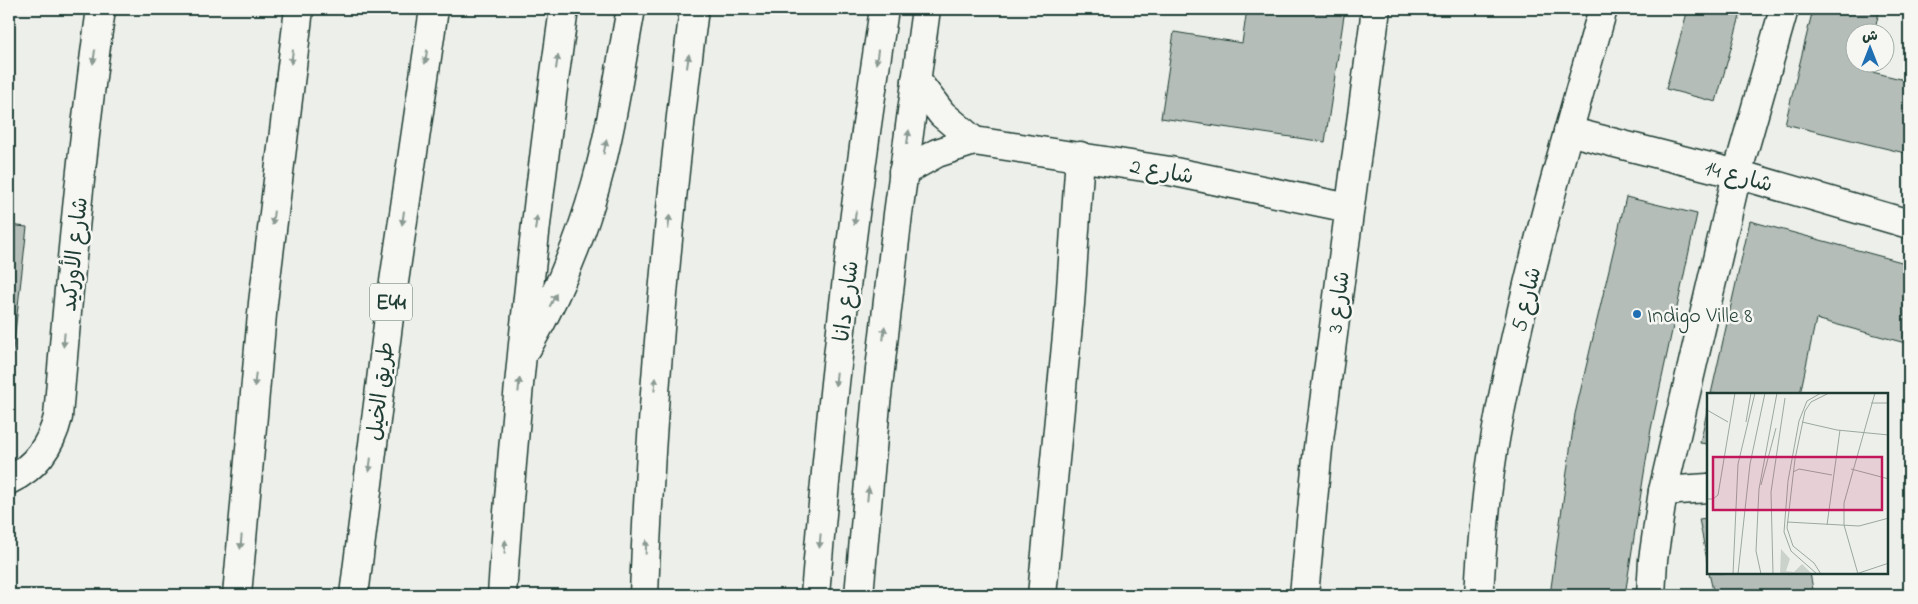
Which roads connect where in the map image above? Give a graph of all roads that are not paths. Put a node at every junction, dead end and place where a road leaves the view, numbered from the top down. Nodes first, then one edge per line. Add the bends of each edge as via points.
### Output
1 (101, 9) edge
2 (299, 9) edge
3 (434, 9) edge
4 (564, 9) edge
5 (632, 9) edge
6 (694, 9) edge
7 (884, 9) edge
8 (926, 9) edge
9 (1376, 9) edge
10 (1603, 9) edge
11 (1784, 9) edge
12 (916, 80) junction
13 (1568, 131) junction
14 (974, 141) junction
15 (1080, 156) junction
16 (903, 172) junction
17 (1737, 174) junction
18 (1349, 208) junction
19 (1909, 224) edge
20 (521, 358) junction
21 (9, 480) edge
22 (1707, 488) edge
23 (1663, 491) junction
24 (237, 595) edge
25 (354, 595) edge
26 (502, 595) edge
27 (644, 595) edge
28 (815, 595) edge
29 (859, 595) edge
30 (1042, 595) edge
31 (1304, 595) edge
32 (1479, 595) edge
33 (1651, 595) edge

1 -> 21 main road, شارع الأوركيد via 72,254 58,417 55,431 41,456
2 -> 24 main road via 261,322
3 -> 25 main road, طريق الخيل / E44 via 390,309
20 -> 4 main road
20 -> 5 main road via 557,290 586,220 606,145
27 -> 6 main road via 654,399 665,266
7 -> 28 main road, شارع دانا via 848,273
8 - 12 main road, شارع دانا
9 - 18 main road, شارع 3
10 - 13 main road, شارع 5
11 - 17 main road
12 - 14 main road via 942,114
16 -> 12 main road, شارع دانا
13 - 17 main road, شارع 14
13 - 32 main road, شارع 5 via 1514,344 1497,426 1483,527
14 - 15 main road, شارع 2
14 - 16 main road, شارع 2 via 937,153
15 - 18 main road, شارع 2 via 1260,188
15 - 30 main road via 1070,304
29 -> 16 main road, شارع دانا via 876,404
17 - 19 main road, شارع 14
17 - 23 main road
18 - 31 main road, شارع 3 via 1318,448
26 -> 20 main road
22 - 23 main road
23 - 33 main road

